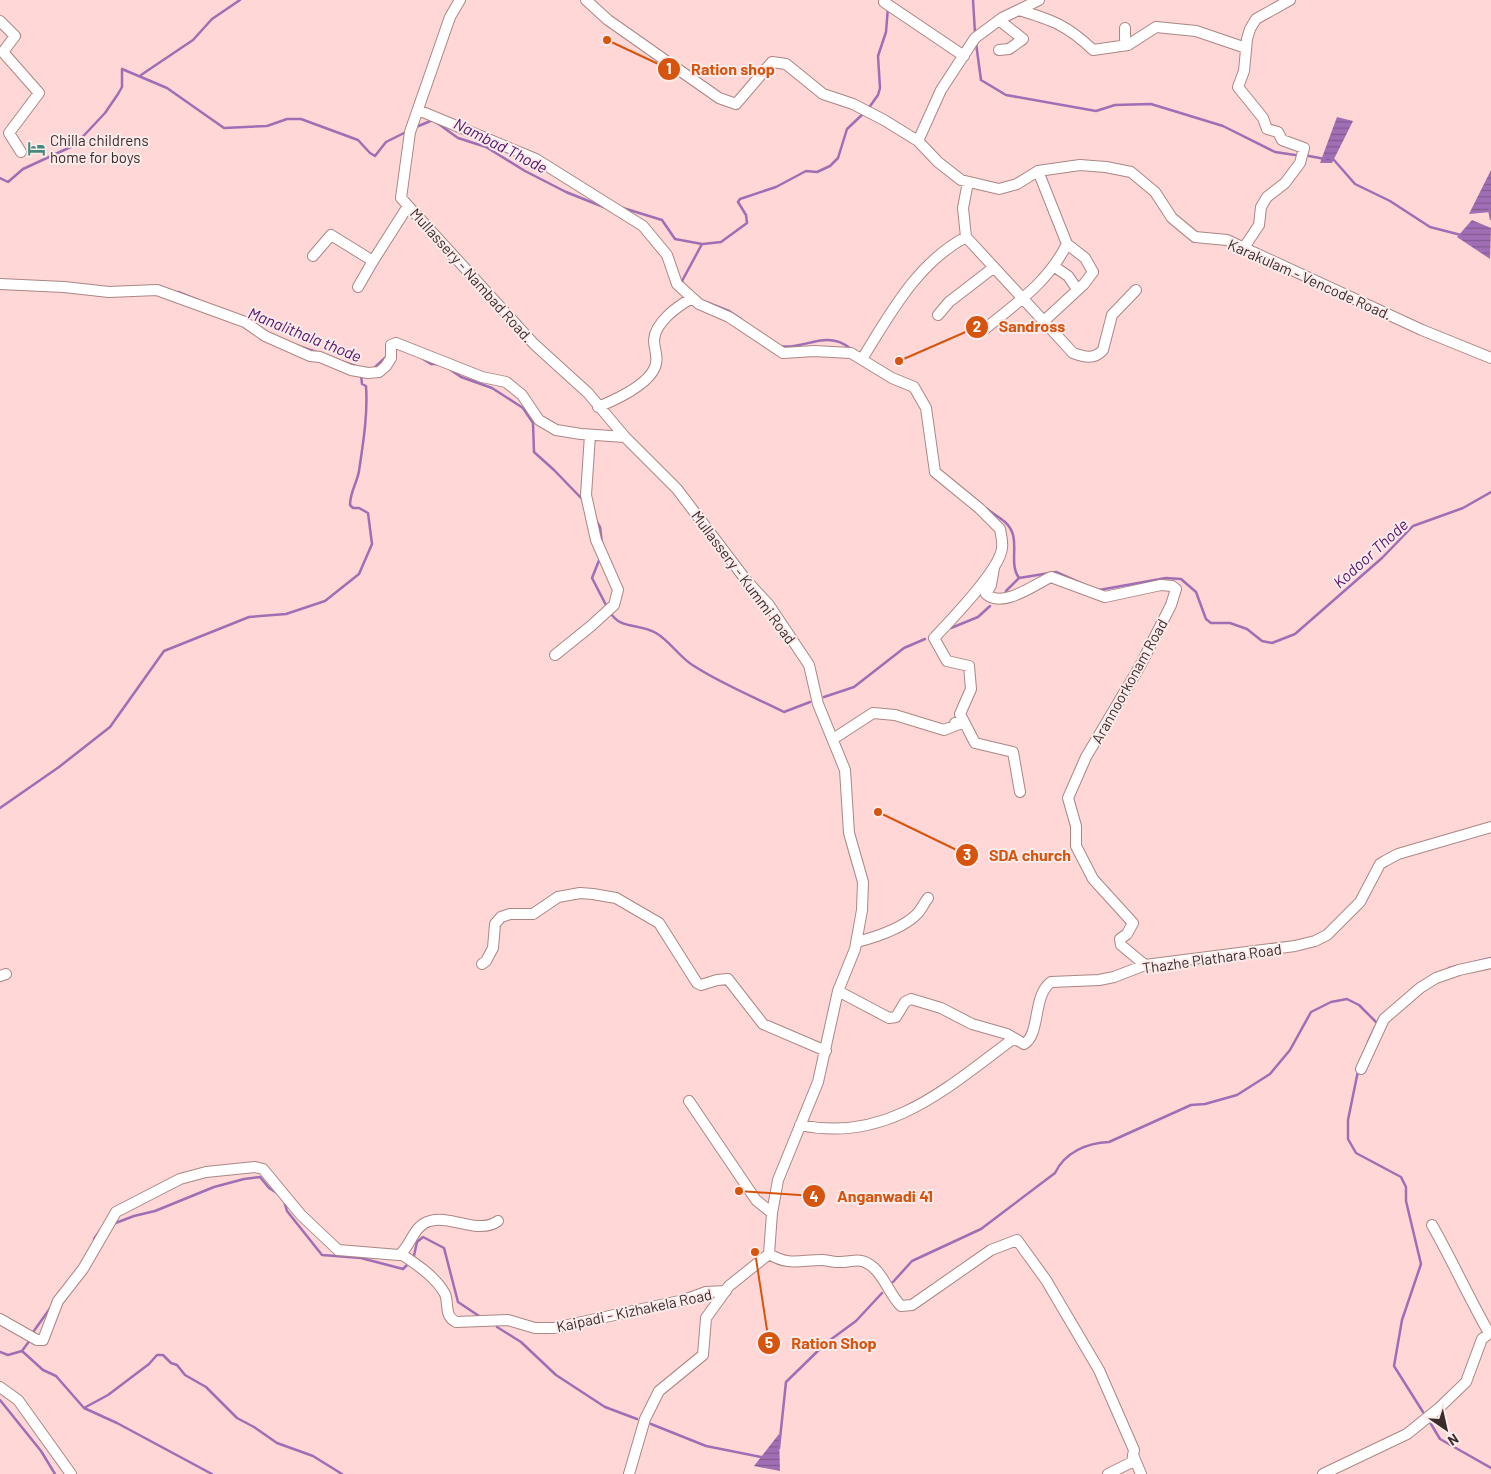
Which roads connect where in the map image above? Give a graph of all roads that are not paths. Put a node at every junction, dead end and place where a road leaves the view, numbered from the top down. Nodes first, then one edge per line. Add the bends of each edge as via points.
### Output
1 (460, 0) edge
2 (586, 0) edge
3 (1039, 0) edge
4 (1290, 0) edge
5 (884, 2) dead end
6 (1019, 10) junction
7 (999, 20) junction
8 (0, 21) edge
9 (1125, 28) dead end
10 (1128, 45) junction
11 (1246, 48) junction
12 (999, 50) dead end
13 (964, 56) junction
14 (418, 110) junction
15 (918, 141) junction
16 (21, 152) dead end
17 (1038, 171) junction
18 (968, 182) junction
19 (408, 206) junction
20 (966, 237) junction
21 (1067, 244) junction
22 (1243, 248) junction
23 (313, 256) dead end
24 (373, 261) junction
25 (1055, 267) junction
26 (992, 268) junction
27 (0, 284) edge
28 (358, 287) dead end
29 (1077, 289) junction
30 (1136, 290) dead end
31 (692, 298) junction
32 (1023, 298) junction
33 (938, 314) dead end
34 (1044, 321) junction
35 (986, 328) dead end
36 (1491, 358) edge
37 (862, 360) junction
38 (598, 407) junction
39 (590, 435) junction
40 (625, 436) junction
41 (994, 565) junction
42 (555, 654) dead end
43 (959, 722) junction
44 (833, 739) junction
45 (1020, 792) dead end
46 (1491, 827) edge
47 (928, 898) dead end
48 (856, 942) junction
49 (1491, 963) edge
50 (482, 964) dead end
51 (1145, 965) junction
52 (838, 992) junction
53 (1013, 1039) junction
54 (826, 1051) junction
55 (1361, 1070) dead end
56 (689, 1101) dead end
57 (800, 1125) junction
58 (772, 1213) junction
59 (498, 1221) dead end
60 (1432, 1224) dead end
61 (398, 1254) junction
62 (769, 1254) junction
63 (726, 1291) junction
64 (0, 1319) edge
65 (1490, 1333) edge
66 (0, 1387) edge
67 (1133, 1455) junction
68 (71, 1474) edge
69 (629, 1474) edge
70 (1108, 1474) edge
71 (1141, 1474) edge
72 (1323, 1474) edge

1 - 14 street, Mullassery - Nambad Road. via 450,17
2 - 15 street, Karakulam - Vencode Road. via 608,20 719,98 736,104 772,62 786,64 823,94 867,110
3 - 6 street
4 - 11 street via 1256,20
5 - 13 street
6 - 7 street
6 - 10 street via 1074,32 1093,50
7 - 12 street via 1023,39 1009,49
7 - 13 street via 975,38
8 - 16 street via 15,36 3,52 39,93 9,133
9 - 10 street
10 - 11 street via 1156,27 1196,31
11 - 22 street via 1244,71 1238,87 1263,118 1267,129 1278,132 1282,140 1304,148 1300,163 1285,183 1267,197 1261,207 1258,225
13 - 15 street via 941,90
14 - 19 street, Mullassery - Nambad Road. via 410,132 401,198
14 - 31 street, Arannoorkonam Road via 536,159 643,226 667,256 677,284
15 - 18 street, Karakulam - Vencode Road. via 938,162
17 - 18 street, Karakulam - Vencode Road. via 1017,184 999,189
17 - 21 street
17 - 22 street, Karakulam - Vencode Road. via 1080,166 1131,172 1155,192 1172,218 1195,237 1226,240
18 - 20 street via 963,208
19 - 24 street
19 - 38 street, Mullassery - Nambad Road. via 534,344 588,393
20 - 26 street
20 - 37 street via 943,251 903,294
21 - 25 street
21 - 29 street via 1085,258 1093,272
22 - 36 street, Karakulam - Vencode Road.
23 - 24 street via 331,235
24 - 28 street
25 - 29 street via 1068,276
25 - 32 street
26 - 32 street
26 - 33 street
27 - 39 street via 109,292 157,290 245,322 282,344 351,370 379,372 389,362 391,345 396,343 482,377 506,382 548,425 556,430
29 - 34 street
30 - 34 street via 1112,315 1103,350 1092,357 1073,353
31 - 37 street, Arannoorkonam Road via 730,317 783,353 851,353
31 - 38 street via 656,330 657,360 653,371 614,401
32 - 34 street
32 - 35 street
37 - 41 street, Arannoorkonam Road via 914,387 926,408 935,472 1000,529 1002,549
38 - 40 street, Mullassery - Nambad Road.
39 - 40 street
39 - 42 street via 586,496 596,540 618,590 614,605
40 - 44 street, Mullassery - Kummi Road via 677,489 769,606 808,665 818,704
41 - 43 street, Arannoorkonam Road via 959,612 934,638 947,661 970,666 971,689
41 - 51 street, Arannoorkonam Road via 986,594 994,599 1020,595 1051,576 1105,597 1161,585 1176,589 1171,606 1140,666 1086,757 1068,798 1076,826 1076,846 1093,879 1133,923 1120,939 1121,946
43 - 44 street via 944,730 873,713
43 - 45 street via 975,742 1013,752
44 - 48 street, Mullassery - Kummi Road via 845,770 848,833 863,882
46 - 51 street, Thazhe Plathara Road via 1398,854 1380,864 1360,902 1327,935 1314,941
47 - 48 street via 917,914 902,924
48 - 52 street, Mullassery - Kummi Road
49 - 55 street via 1454,972 1420,988 1384,1019
50 - 54 street via 493,948 495,924 501,917 533,914 558,897 580,893 616,898 659,923 697,983 728,980 763,1024
51 - 53 street, Thazhe Plathara Road via 1106,979 1051,982 1039,1001 1028,1042 1024,1044
52 - 53 street via 889,1018 896,1017 905,1002 911,1000 940,1008
52 - 54 street, Mullassery - Kummi Road
53 - 57 street via 927,1102 893,1117 867,1125 826,1128
54 - 57 street, Mullassery - Kummi Road via 818,1082
56 - 58 street via 756,1200
57 - 58 street, Mullassery - Kummi Road via 780,1173
58 - 62 street, Mullassery - Kummi Road
59 - 61 street via 492,1226 481,1227 430,1221 417,1230
60 - 65 street
61 - 63 street, Kaipadi - Kizhakela Road via 437,1282 445,1295 448,1315 456,1322 508,1320 534,1328 554,1328 684,1300 706,1292
61 - 64 street via 338,1250 301,1215 263,1169 195,1175 168,1183 116,1212 83,1269 58,1301 45,1337 40,1341
62 - 63 street
62 - 67 street via 790,1262 856,1259 873,1268 901,1306 912,1305 991,1250 1017,1240 1046,1280 1108,1386 1134,1450
63 - 69 street via 706,1318 703,1355 659,1391 645,1419
65 - 72 street via 1482,1339 1466,1382 1438,1409 1407,1434
66 - 68 street via 18,1400
67 - 70 street via 1132,1462
67 - 71 street

